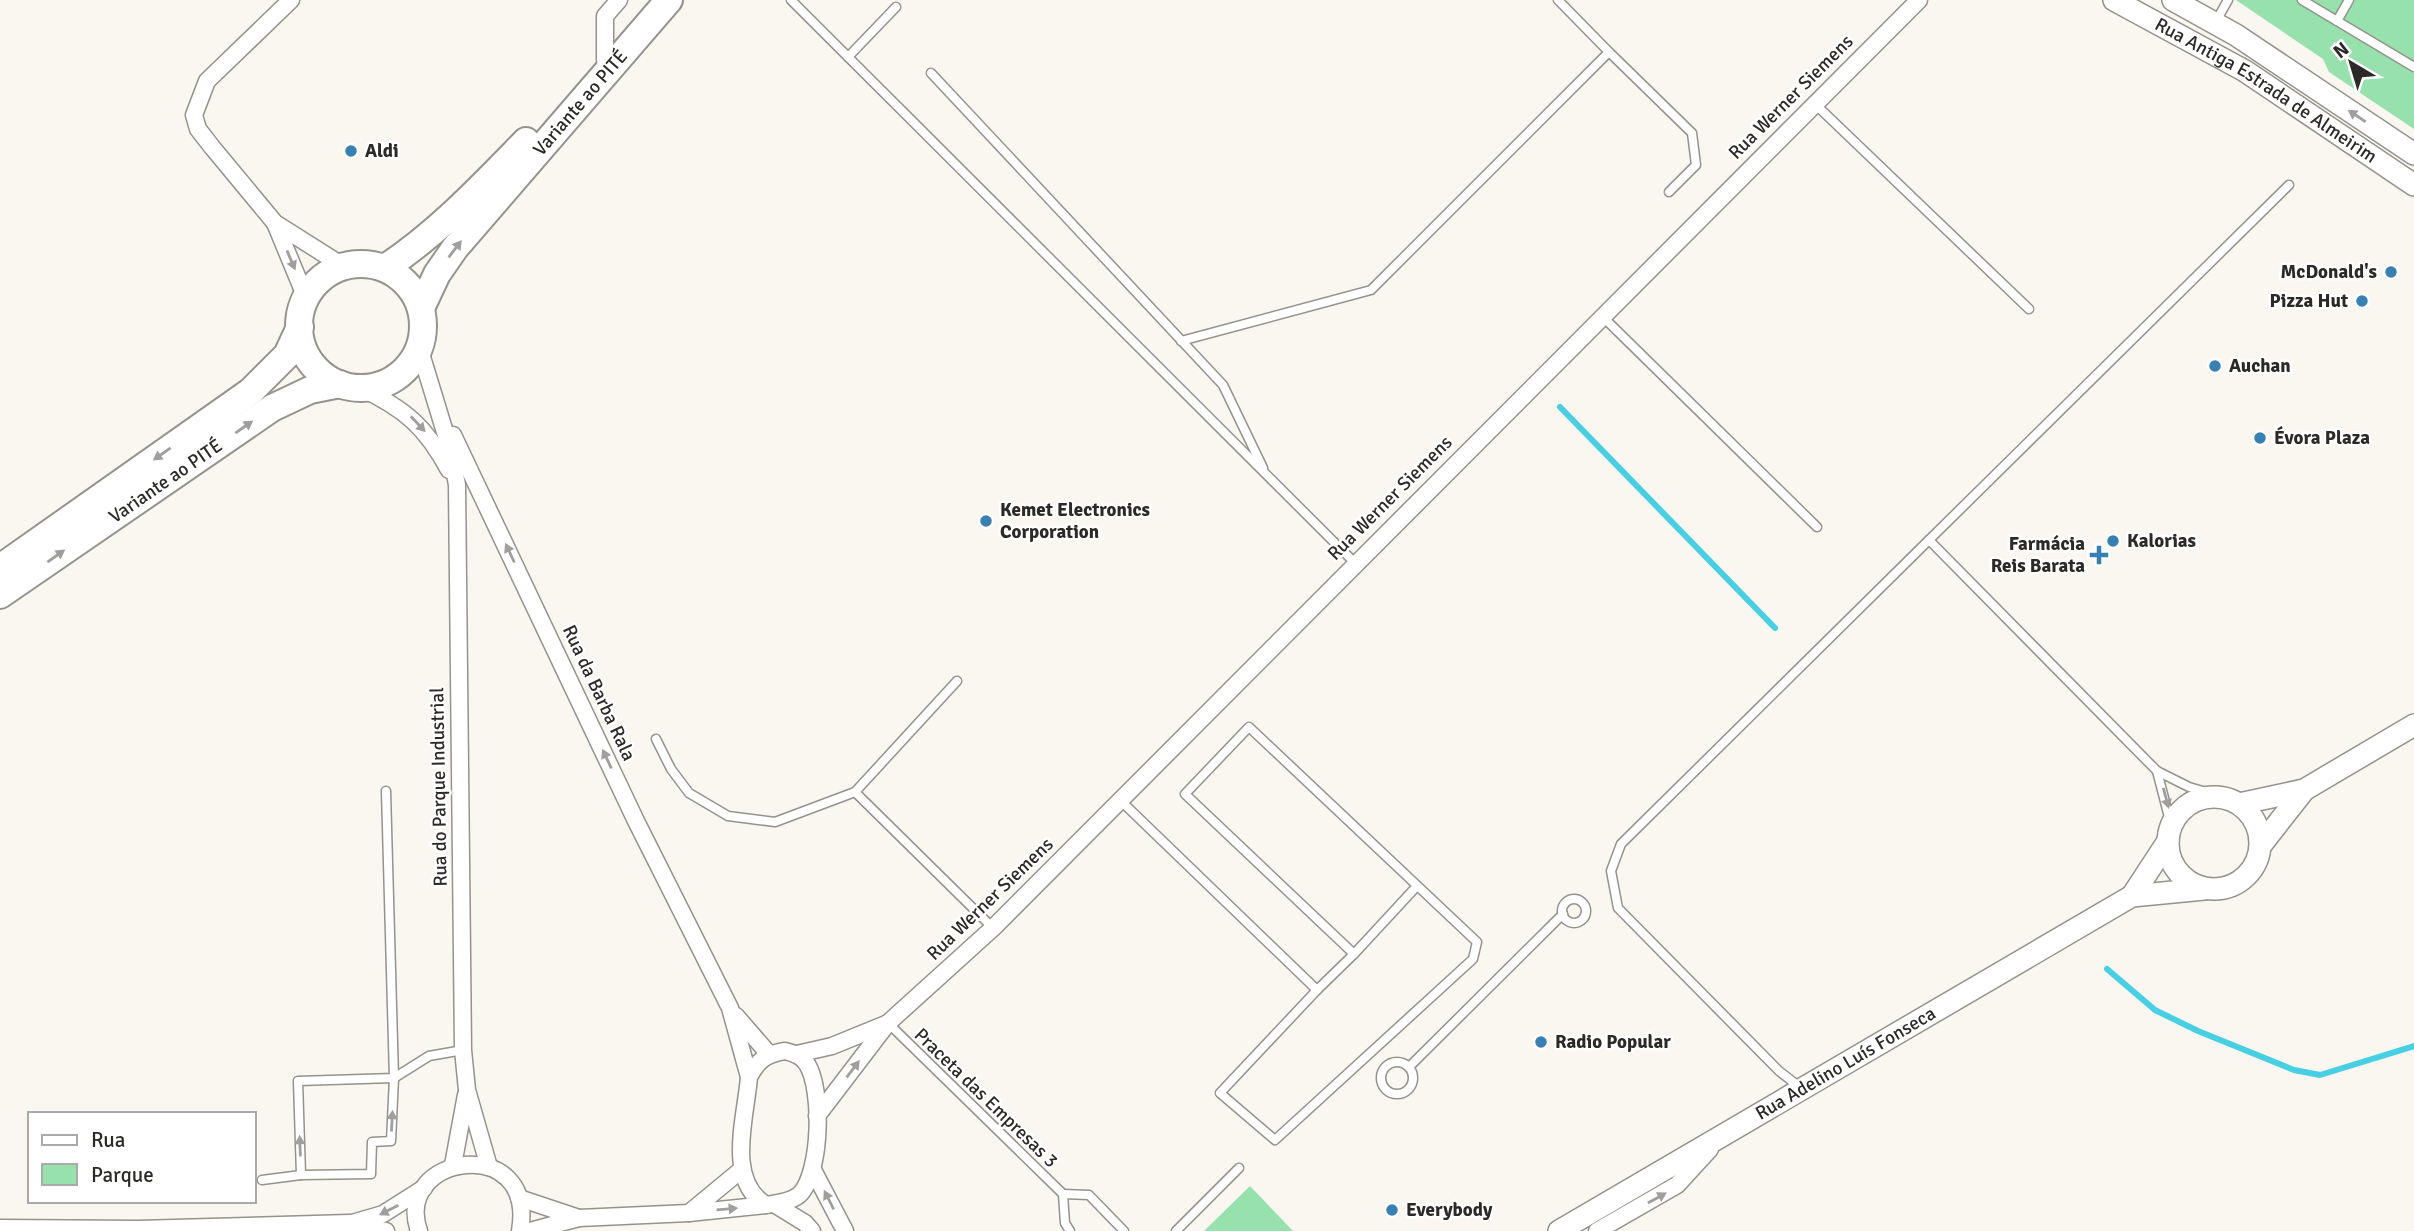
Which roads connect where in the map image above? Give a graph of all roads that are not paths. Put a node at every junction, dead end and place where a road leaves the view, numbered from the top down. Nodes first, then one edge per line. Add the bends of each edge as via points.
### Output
1 (291, 0) edge
2 (619, 0) edge
3 (667, 0) edge
4 (791, 0) edge
5 (1558, 0) edge
6 (1919, 0) edge
7 (2114, 0) edge
8 (2173, 0) edge
9 (2228, 0) edge
10 (2302, 0) edge
11 (2349, 0) edge
12 (896, 7) dead end
13 (2337, 21) junction
14 (2214, 23) junction
15 (1609, 52) junction
16 (848, 57) junction
17 (605, 60) junction
18 (2414, 67) edge
19 (931, 73) dead end
20 (1814, 103) junction
21 (2414, 154) edge
22 (2414, 184) edge
23 (2289, 185) dead end
24 (1669, 192) dead end
25 (275, 223) junction
26 (342, 266) junction
27 (385, 268) junction
28 (306, 298) junction
29 (421, 308) junction
30 (2029, 309) dead end
31 (1602, 316) junction
32 (300, 327) junction
33 (1181, 341) junction
34 (419, 347) junction
35 (350, 386) junction
36 (433, 394) junction
37 (1265, 473) junction
38 (457, 485) junction
39 (1817, 527) dead end
40 (1929, 540) junction
41 (1355, 563) junction
42 (0, 568) edge
43 (0, 595) edge
44 (957, 681) dead end
45 (2414, 725) edge
46 (656, 739) dead end
47 (2157, 771) junction
48 (2304, 790) junction
49 (386, 791) dead end
50 (855, 792) junction
51 (1121, 801) junction
52 (2231, 801) junction
53 (2169, 833) junction
54 (2261, 845) junction
55 (1416, 887) junction
56 (2204, 889) junction
57 (2132, 897) junction
58 (1563, 914) dead end
59 (993, 928) junction
60 (1354, 954) junction
61 (1317, 989) junction
62 (730, 1009) junction
63 (888, 1023) junction
64 (463, 1050) junction
65 (768, 1053) junction
66 (797, 1054) junction
67 (1409, 1067) junction
68 (750, 1077) junction
69 (394, 1078) junction
70 (467, 1090) junction
71 (1803, 1090) junction
72 (817, 1116) junction
73 (1724, 1137) junction
74 (453, 1165) junction
75 (489, 1167) junction
76 (1239, 1168) dead end
77 (740, 1170) junction
78 (813, 1170) junction
79 (301, 1175) junction
80 (262, 1180) dead end
81 (424, 1188) junction
82 (1063, 1195) junction
83 (519, 1198) junction
84 (770, 1205) junction
85 (689, 1213) junction
86 (579, 1218) junction
87 (350, 1223) junction
88 (0, 1228) edge
89 (386, 1231) edge
90 (419, 1231) edge
91 (520, 1231) edge
92 (530, 1231) edge
93 (812, 1231) edge
94 (845, 1231) edge
95 (1070, 1231) edge
96 (1124, 1231) edge
97 (1176, 1231) edge
98 (1559, 1231) edge
99 (1597, 1231) edge

1 - 25 street via 207,81 194,115 198,129
2 - 17 street via 605,16
3 - 17 main road, Variante ao PITÉ
29 -> 3 main road, Variante ao PITÉ via 456,248
4 - 16 lane
5 - 15 lane
6 - 20 street, Rua Werner Siemens
7 - 22 street, Rua Antiga Estrada de Almeirim via 2245,71
8 - 14 street, Rua Antiga Estrada de Almeirim
9 - 14 lane
10 - 13 lane
11 - 13 lane
12 - 16 lane
13 - 18 lane
21 -> 14 street, Rua Antiga Estrada de Almeirim
15 - 24 lane via 1692,133 1696,165
15 - 33 lane via 1371,290
16 - 37 lane
17 - 27 main road, Variante ao PITÉ via 451,217
19 - 33 lane
20 - 30 lane
20 - 31 street, Rua Werner Siemens
23 - 40 lane
25 - 26 street
25 -> 28 street
26 - 27 main road via 364,263
26 - 28 main road via 323,276
27 - 29 main road via 403,279
28 - 32 main road
29 - 34 main road
31 - 39 lane
31 - 41 street, Rua Werner Siemens
32 - 35 main road via 306,354 321,373
32 -> 42 main road, Variante ao PITÉ via 287,355 251,391
33 - 37 lane via 1223,385
34 - 35 main road via 399,375 383,384
34 - 36 street, Rua da Barba Rala
35 -> 38 street via 396,404 420,425
43 -> 35 main road, Variante ao PITÉ via 272,408 310,390
36 - 38 street, Rua da Barba Rala
62 -> 36 street, Rua da Barba Rala
37 - 41 lane
38 - 64 street, Rua do Parque Industrial
40 - 47 lane
40 - 71 lane via 1621,844 1611,871 1618,908
41 - 51 street, Rua Werner Siemens
44 - 50 lane
45 - 48 street
46 - 50 lane via 689,793 728,816 775,822
47 - 52 lane
47 -> 53 lane via 2168,803
48 - 52 street
48 - 54 street
49 - 69 lane
50 - 59 lane
51 - 59 street, Rua Werner Siemens
51 - 61 lane
52 - 53 street via 2194,801 2183,808
52 - 54 street via 2256,821
53 - 56 street via 2172,864 2182,877
53 - 57 street, Rua Adelino Luís Fonseca
54 - 56 street via 2246,877 2220,889
55 - 60 lane
55 - 60 lane via 1249,727 1185,794
55 - 61 lane via 1477,942 1473,959 1275,1140 1220,1093
56 - 57 street, Rua Adelino Luís Fonseca
57 - 71 street, Rua Adelino Luís Fonseca
58 - 67 lane
59 - 63 street, Rua Werner Siemens
60 - 61 lane
62 - 65 street, Rua da Barba Rala
62 - 68 street, Rua da Barba Rala
63 - 66 street, Rua Werner Siemens via 832,1046
72 -> 63 street, Rua Werner Siemens
63 - 82 lane, Praceta das Empresas 3
64 - 69 lane via 429,1056
64 - 70 street, Rua do Parque Industrial
65 - 66 street, Rua Werner Siemens
65 - 68 street
66 - 72 street via 807,1063 815,1084
67 - 67 lane via 1397,1062 1386,1065 1381,1076 1385,1089 1398,1094 1407,1090 1413,1078
68 - 77 street
79 -> 69 lane via 371,1174 372,1142 391,1142
79 -> 69 lane via 298,1081
70 - 74 street, Rua do Parque Industrial
70 - 75 street, Rua do Parque Industrial
71 - 73 street, Rua Adelino Luís Fonseca
72 - 78 street
73 - 98 street, Rua Adelino Luís Fonseca
99 -> 73 street via 1677,1185
74 - 75 street
74 - 81 street
75 - 83 street via 502,1174
76 - 97 lane
77 - 84 street via 752,1197
77 - 85 street
78 - 84 street via 801,1194
94 -> 78 street
79 - 80 lane
81 -> 87 street via 383,1214
81 - 90 street via 417,1206
82 - 95 lane
82 - 96 lane via 1088,1195
83 - 86 street
83 - 91 street
85 -> 84 street
84 - 93 street
85 - 86 street
86 - 92 street
87 - 88 street
87 - 89 street

